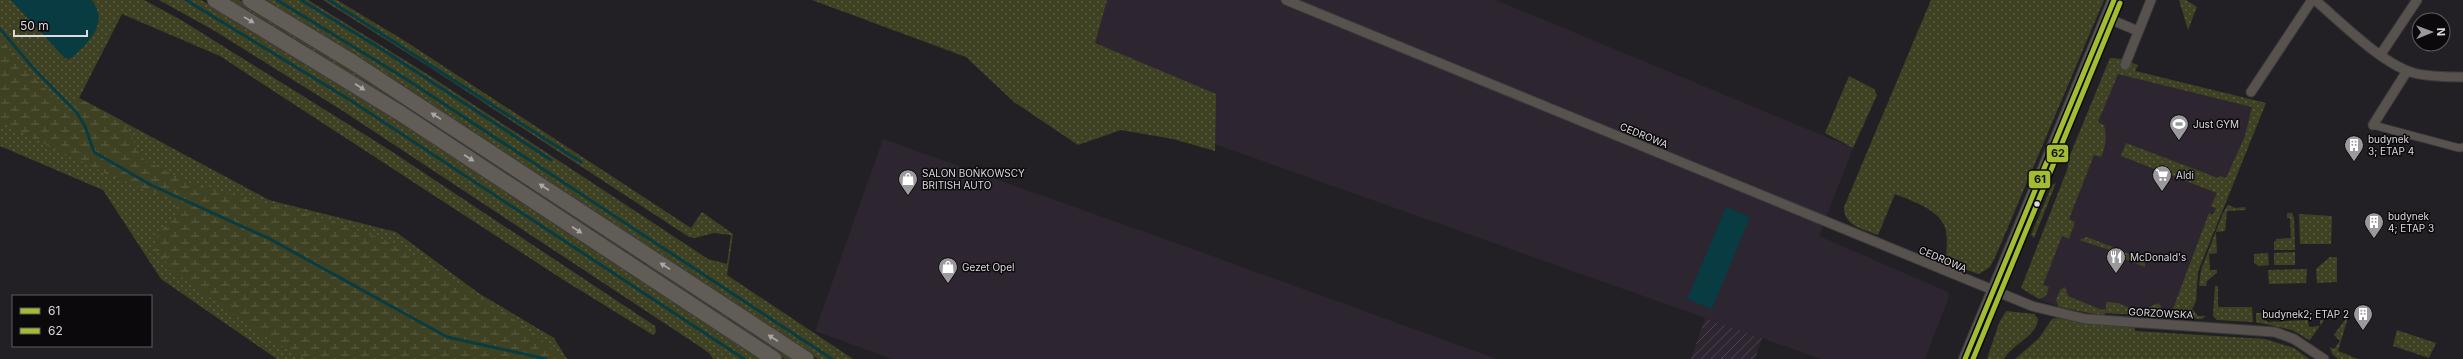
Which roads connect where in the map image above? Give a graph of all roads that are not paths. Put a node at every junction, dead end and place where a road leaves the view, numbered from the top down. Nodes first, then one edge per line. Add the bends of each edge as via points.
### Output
1 (215, 0) edge
2 (250, 0) edge
3 (1286, 0) edge
4 (2114, 0) edge
5 (2150, 0) edge
6 (2313, 0) edge
7 (2417, 0) edge
8 (2107, 18) junction
9 (2138, 31) junction
10 (2381, 54) junction
11 (2125, 65) dead end
12 (2407, 71) junction
13 (2463, 78) edge
14 (2251, 92) dead end
15 (2373, 125) joint
16 (2463, 147) edge
17 (1993, 290) junction
18 (774, 359) edge
19 (806, 359) edge
20 (1965, 359) edge
21 (2324, 359) edge

1 -> 18 main road via 376,97
19 -> 2 main road via 354,63
3 - 17 street, CEDROWA
4 - 8 street
5 - 9 street
6 - 10 street
6 - 14 street
7 - 10 street
8 - 9 street
8 - 17 street
9 - 11 street
10 - 12 street
12 - 13 street via 2429,76
12 - 15 street
15 - 16 street
17 - 20 street
17 - 21 street, GORZOWSKA via 2032,306 2086,319 2275,332 2294,338

